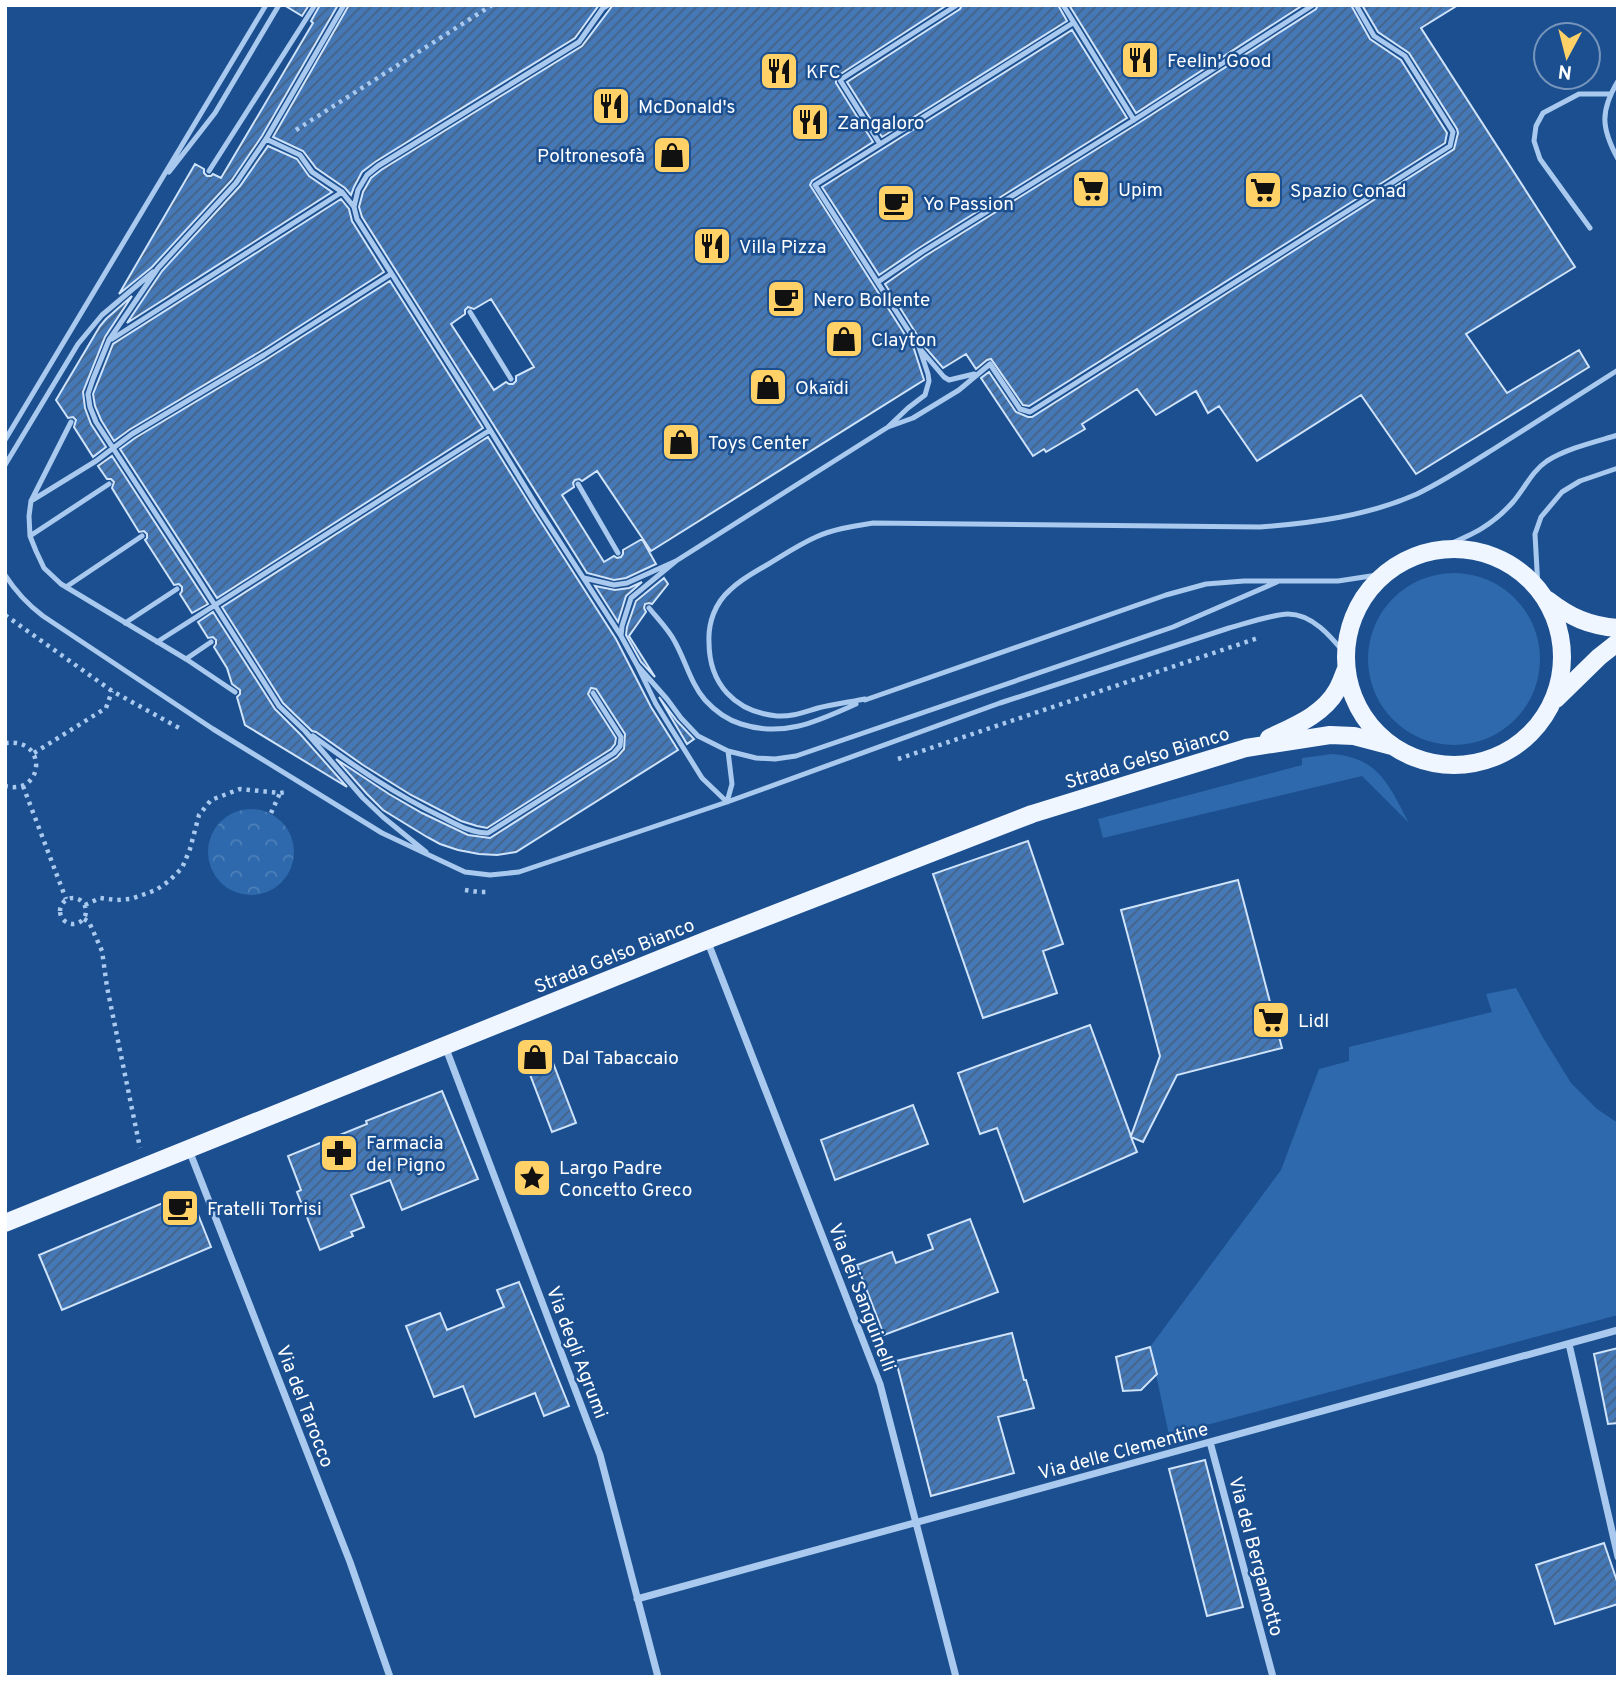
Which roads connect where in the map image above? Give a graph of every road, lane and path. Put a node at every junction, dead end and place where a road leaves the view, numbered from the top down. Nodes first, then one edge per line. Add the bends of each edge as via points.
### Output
1 (266, 5) edge
2 (279, 5) edge
3 (315, 5) edge
4 (344, 5) edge
5 (492, 5) edge
6 (608, 5) edge
7 (957, 5) edge
8 (1063, 5) edge
9 (1313, 5) edge
10 (1356, 5) edge
11 (1073, 23) junction
12 (1618, 81) edge
13 (1610, 94) junction
14 (1134, 120) junction
15 (296, 130) dead end
16 (266, 139) junction
17 (880, 145) junction
18 (1618, 159) edge
19 (209, 172) dead end
20 (155, 191) junction
21 (342, 192) junction
22 (354, 207) junction
23 (1590, 228) dead end
24 (158, 268) junction
25 (391, 274) junction
26 (878, 282) junction
27 (470, 312) dead end
28 (109, 340) junction
29 (919, 347) junction
30 (1618, 370) edge
31 (977, 373) junction
32 (511, 379) dead end
33 (71, 422) dead end
34 (888, 427) junction
35 (490, 430) junction
36 (1618, 435) edge
37 (5, 440) edge
38 (5, 465) edge
39 (1618, 468) edge
40 (109, 484) dead end
41 (578, 484) dead end
42 (30, 501) junction
43 (30, 536) junction
44 (142, 536) dead end
45 (1436, 550) junction
46 (618, 553) dead end
47 (676, 561) junction
48 (1384, 574) junction
49 (5, 575) edge
50 (583, 578) junction
51 (1278, 582) junction
52 (66, 587) junction
53 (177, 589) dead end
54 (1542, 592) junction
55 (649, 608) dead end
56 (5, 615) edge
57 (125, 622) junction
58 (1618, 628) edge
59 (621, 636) junction
60 (157, 642) junction
61 (211, 642) dead end
62 (1618, 642) edge
63 (186, 659) junction
64 (1346, 662) junction
65 (637, 665) junction
66 (112, 691) junction
67 (235, 692) dead end
68 (593, 693) dead end
69 (865, 699) junction
70 (1554, 701) junction
71 (304, 731) junction
72 (191, 735) dead end
73 (5, 743) edge
74 (1392, 746) junction
75 (1246, 748) junction
76 (728, 751) junction
77 (34, 753) junction
78 (279, 785) dead end
79 (5, 786) edge
80 (23, 786) junction
81 (280, 793) junction
82 (727, 802) junction
83 (271, 813) dead end
84 (435, 859) junction
85 (66, 899) junction
86 (85, 905) junction
87 (84, 919) junction
88 (707, 940) junction
89 (445, 1046) junction
90 (189, 1149) junction
91 (144, 1166) junction
92 (5, 1223) edge
93 (1618, 1330) edge
94 (1569, 1344) junction
95 (1210, 1442) junction
96 (915, 1523) junction
97 (1618, 1557) edge
98 (637, 1599) junction
99 (390, 1677) edge
100 (658, 1677) edge
101 (956, 1677) edge
102 (1273, 1677) edge

1 - 20 lane
2 - 20 lane via 215,113
3 - 19 lane
4 - 16 lane
5 - 15 path
6 - 22 lane via 579,42 378,166 358,190
7 - 17 lane via 840,80
8 - 11 lane
9 - 14 lane
10 - 31 lane via 1374,36 1405,56 1453,132 1450,146 1030,412 1020,409 990,364
11 - 14 lane
11 - 17 lane
12 - 13 lane
13 - 18 lane via 1604,112 1606,129
13 - 23 lane via 1579,94 1543,113 1536,126 1534,141 1540,159
14 - 26 lane
16 - 21 lane via 300,155 312,172
16 - 24 lane via 236,183
17 - 26 lane via 815,185
20 - 37 lane
21 - 22 lane
21 - 28 lane
22 - 25 lane
24 - 28 lane
24 - 38 lane via 102,315 78,344
25 - 35 lane
25 - 42 lane
26 - 29 lane
27 - 32 lane
28 - 71 lane via 88,394 96,422 279,706
29 - 31 lane via 949,380
29 - 34 lane via 928,389
30 - 69 lane via 1416,494 1341,517 1260,527 873,523 818,536 751,575 721,600 709,632 711,668 735,700 750,710 794,716
31 - 34 lane via 959,390 913,418
33 - 42 lane
34 - 47 lane
35 - 50 lane
35 - 60 lane
36 - 45 lane via 1548,461 1498,517 1476,533
39 - 54 lane via 1562,492 1541,517 1535,534
40 - 43 lane
41 - 46 lane
42 - 43 lane
43 - 52 lane via 44,568
44 - 52 lane
45 - 48 main road
45 - 54 main road via 1465,549 1492,556 1525,574
47 - 50 lane via 627,583
47 - 59 lane via 631,598
48 - 51 lane via 1338,581
48 - 64 main road via 1356,611
49 - 84 lane via 27,604 43,616 213,729 382,833
50 - 59 lane
51 - 69 lane via 1206,584 1166,595
51 - 76 lane via 1173,627 796,756 756,758
52 - 57 lane
53 - 57 lane
54 - 58 main road via 1560,609 1593,625
54 - 70 main road via 1557,621 1563,648
55 - 69 lane via 674,640 705,700 733,722 775,730 796,727
56 - 66 path
57 - 60 lane
59 - 65 lane
60 - 63 lane
61 - 63 lane
62 - 70 main road
63 - 67 lane
64 - 74 main road via 1356,705
64 - 75 main road, Strada Gelso Bianco via 1337,691 1327,704 1311,717
64 - 82 lane via 1328,634 1306,618 1289,614 1257,621 1000,703
65 - 76 lane via 698,736
65 - 82 lane via 702,778
66 - 72 path
66 - 77 path via 106,708
68 - 71 lane via 621,737 620,746 488,833 474,833 416,805
70 - 74 main road via 1525,740 1482,762 1434,764
71 - 84 lane via 383,817
73 - 77 path via 15,741
74 - 75 main road, Strada Gelso Bianco via 1330,735
75 - 88 main road, Strada Gelso Bianco via 1032,814
76 - 82 lane via 732,784
77 - 80 path via 36,772
78 - 81 path via 290,791
79 - 80 path
80 - 85 path
81 - 83 path
81 - 86 path via 240,789 211,800 199,815 182,868 169,881 131,899 100,898
82 - 84 lane via 519,872 465,872
85 - 86 path via 74,897
85 - 87 path via 59,912 62,920 77,924
86 - 87 path
87 - 91 path via 102,951
88 - 89 main road, Strada Gelso Bianco
88 - 96 street, Via dei Sanguinelli via 880,1384
89 - 90 main road, Strada Gelso Bianco
89 - 98 street, Via degli Agrumi via 600,1455
90 - 91 main road, Strada Gelso Bianco
90 - 99 street, Via del Tarocco via 350,1562
91 - 92 main road, Strada Gelso Bianco
93 - 94 street, Via delle Clementine
94 - 95 street, Via delle Clementine
94 - 97 street
95 - 96 street, Via delle Clementine
95 - 102 street, Via del Bergamotto
96 - 98 street, Via delle Clementine
96 - 101 street, Via dei Sanguinelli
98 - 100 street, Via degli Agrumi

